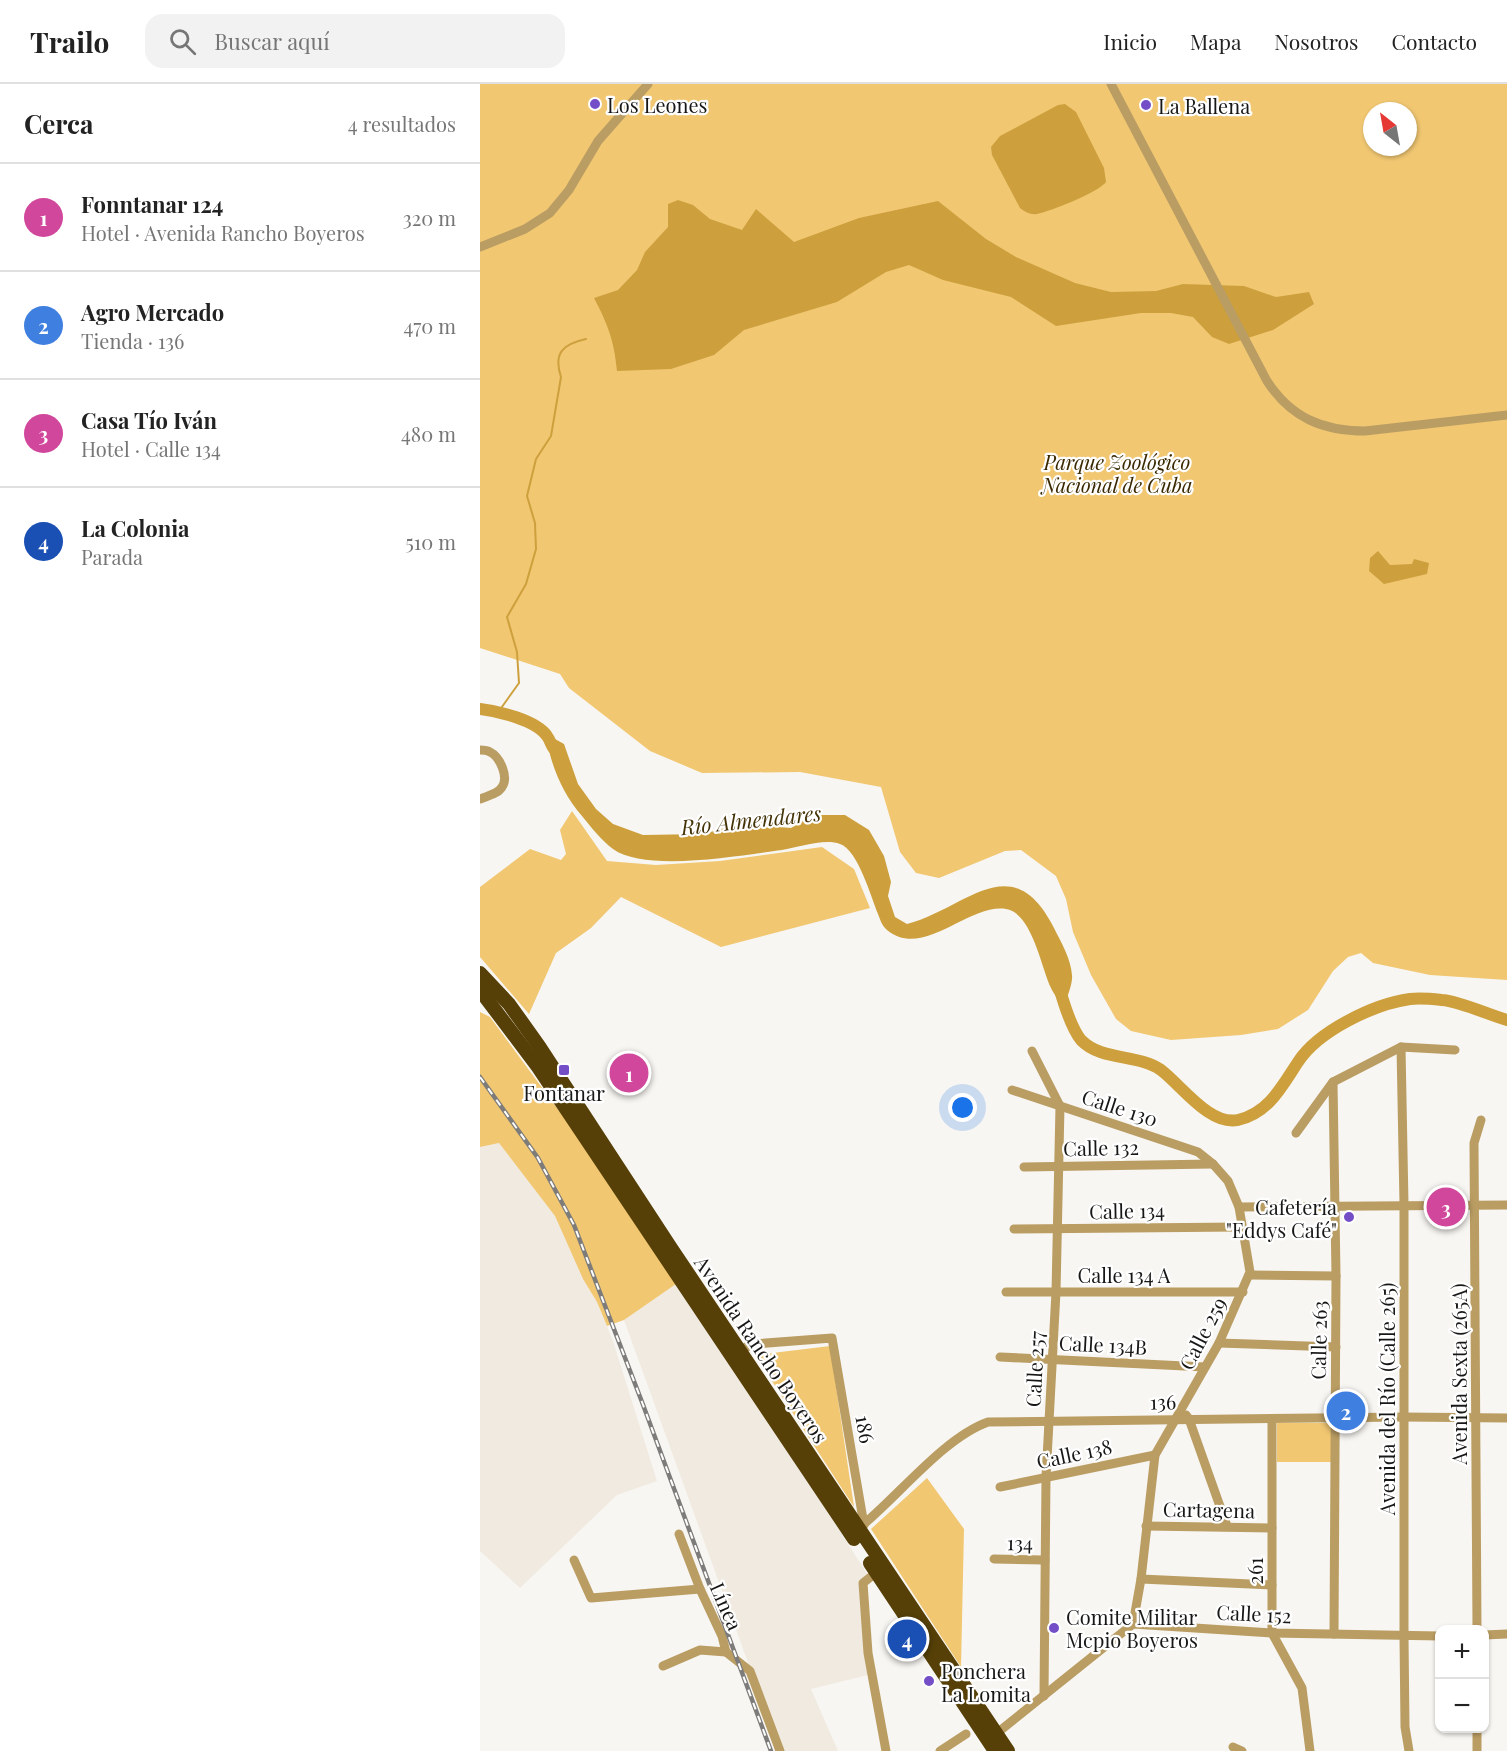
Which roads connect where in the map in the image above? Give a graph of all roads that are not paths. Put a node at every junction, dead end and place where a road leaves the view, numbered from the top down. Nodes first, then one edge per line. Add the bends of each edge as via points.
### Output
1 (648, 84) edge
2 (1111, 84) edge
3 (480, 247) edge
4 (1507, 415) edge
5 (480, 750) edge
6 (480, 799) edge
7 (480, 973) edge
8 (480, 990) edge
9 (480, 1005) edge
10 (507, 1024) junction
11 (1401, 1047) junction
12 (1455, 1050) dead end
13 (1032, 1051) dead end
14 (1333, 1082) junction
15 (1012, 1090) dead end
16 (1060, 1106) junction
17 (1481, 1120) dead end
18 (1296, 1133) dead end
19 (1213, 1164) junction
20 (1059, 1166) junction
21 (1024, 1167) dead end
22 (1404, 1204) junction
23 (1475, 1205) junction
24 (1507, 1205) edge
25 (1335, 1206) junction
26 (1239, 1207) junction
27 (1241, 1227) junction
28 (1014, 1229) dead end
29 (1057, 1229) junction
30 (1249, 1275) junction
31 (1336, 1276) junction
32 (1006, 1292) dead end
33 (1056, 1292) junction
34 (1243, 1292) junction
35 (1220, 1343) junction
36 (1335, 1347) junction
37 (739, 1350) junction
38 (1000, 1357) dead end
39 (1053, 1360) junction
40 (1205, 1367) junction
41 (1181, 1408) junction
42 (1404, 1417) junction
43 (1476, 1417) junction
44 (1507, 1418) edge
45 (1175, 1419) junction
46 (1189, 1419) junction
47 (1272, 1419) junction
48 (1335, 1419) junction
49 (1049, 1421) junction
50 (1155, 1455) junction
51 (1046, 1477) junction
52 (1000, 1487) dead end
53 (1146, 1526) junction
54 (1227, 1526) junction
55 (861, 1527) junction
56 (1272, 1528) junction
57 (679, 1534) dead end
58 (994, 1559) dead end
59 (574, 1560) dead end
60 (1045, 1560) junction
61 (877, 1572) junction
62 (1141, 1579) junction
63 (1272, 1585) junction
64 (700, 1589) junction
65 (1133, 1624) junction
66 (1477, 1625) edge
67 (1272, 1633) junction
68 (1334, 1634) junction
69 (1507, 1634) edge
70 (1435, 1635) edge
71 (1489, 1635) edge
72 (1404, 1636) junction
73 (726, 1652) junction
74 (663, 1666) dead end
75 (1044, 1696) junction
76 (997, 1733) junction
77 (1477, 1733) edge
78 (966, 1734) dead end
79 (780, 1751) edge
80 (886, 1751) edge
81 (940, 1751) edge
82 (995, 1751) edge
83 (1008, 1751) edge
84 (1310, 1751) edge
85 (1410, 1751) edge
86 (1477, 1751) edge

1 - 3 street via 598,141 570,190 550,213 525,229
2 - 4 street via 1257,362 1288,407 1330,429 1365,431
5 - 6 street via 491,752 497,759 504,782 502,789
7 - 37 highway, Avenida Rancho Boyeros via 535,1040
8 - 10 highway, Avenida Rancho Boyeros
9 - 10 highway
10 - 61 highway, Avenida Rancho Boyeros
11 - 12 street
11 - 14 street
11 - 22 street, Avenida del Río (Calle 265)
13 - 16 street, Calle 257
14 - 18 street
14 - 25 street, Calle 263
15 - 16 street, Calle 130
16 - 19 street, Calle 130 via 1198,1152
16 - 20 street, Calle 257
17 - 23 street, Avenida Sexta (265A) via 1474,1143
19 - 20 street, Calle 132
19 - 26 street, Calle 259 via 1228,1181
20 - 21 street, Calle 132
20 - 29 street, Calle 257
22 - 23 street
22 - 25 street
22 - 42 street, Avenida del Río (Calle 265)
23 - 24 street
23 - 43 street, Avenida Sexta (265A)
25 - 26 street
25 - 31 street, Calle 263
26 - 27 street, Calle 259
27 - 29 street, Calle 134
27 - 30 street, Calle 259
28 - 29 street, Calle 134
29 - 33 street, Calle 257
30 - 31 street
30 - 34 street, Calle 259
31 - 36 street, Calle 263
32 - 33 street, Calle 134 A
33 - 34 street, Calle 134 A
33 - 39 street, Calle 257
34 - 35 street, Calle 259
35 - 36 street
35 - 40 street, Calle 259
36 - 48 street, Calle 263
37 - 55 highway, Avenida Rancho Boyeros
37 - 55 street, 186 via 754,1344 832,1338
38 - 39 street, Calle 134B
39 - 40 street, Calle 134B
39 - 49 street, Calle 257
40 - 41 street, Calle 259
41 - 45 street, Calle 259
41 - 46 street
42 - 43 street, 136
42 - 48 street, 136
42 - 72 street, Avenida del Río (Calle 265)
43 - 44 street, 136
43 - 66 street, Avenida Sexta (265A)
45 - 46 street, 136
45 - 49 street, 136
45 - 50 street, Calle 259
46 - 47 street, 136
46 - 54 street
47 - 48 street, 136
47 - 56 street, 261
48 - 68 street, Calle 263
49 - 51 street, Calle 257
49 - 55 street, 136 via 988,1422 973,1427
50 - 51 street, Calle 138
50 - 53 street, Calle 259
51 - 52 street, Calle 138
51 - 60 street, Calle 257
53 - 54 street, Cartagena
53 - 62 street, Calle 259
54 - 56 street, Cartagena
55 - 76 highway, Avenida Rancho Boyeros
56 - 63 street, 261
57 - 64 street, Línea
58 - 60 street, 134
59 - 64 street via 591,1598
60 - 75 street, Calle 257
61 - 80 street via 862,1583 868,1653
61 - 82 highway, Avenida Rancho Boyeros
62 - 63 street
62 - 65 street, Calle 259
63 - 67 street, 261
64 - 73 street, Línea
65 - 67 street, Calle 152
65 - 75 street
67 - 68 street, Calle 152
67 - 84 street, 261 via 1302,1688
68 - 72 street, Calle 152
69 - 71 street
70 - 72 street, Calle 152
72 - 85 street, Avenida del Río (Calle 265) via 1405,1727
73 - 74 street via 700,1650
73 - 79 street, Línea via 750,1671
75 - 76 street
76 - 83 highway, Avenida Rancho Boyeros
77 - 86 street
78 - 81 street

